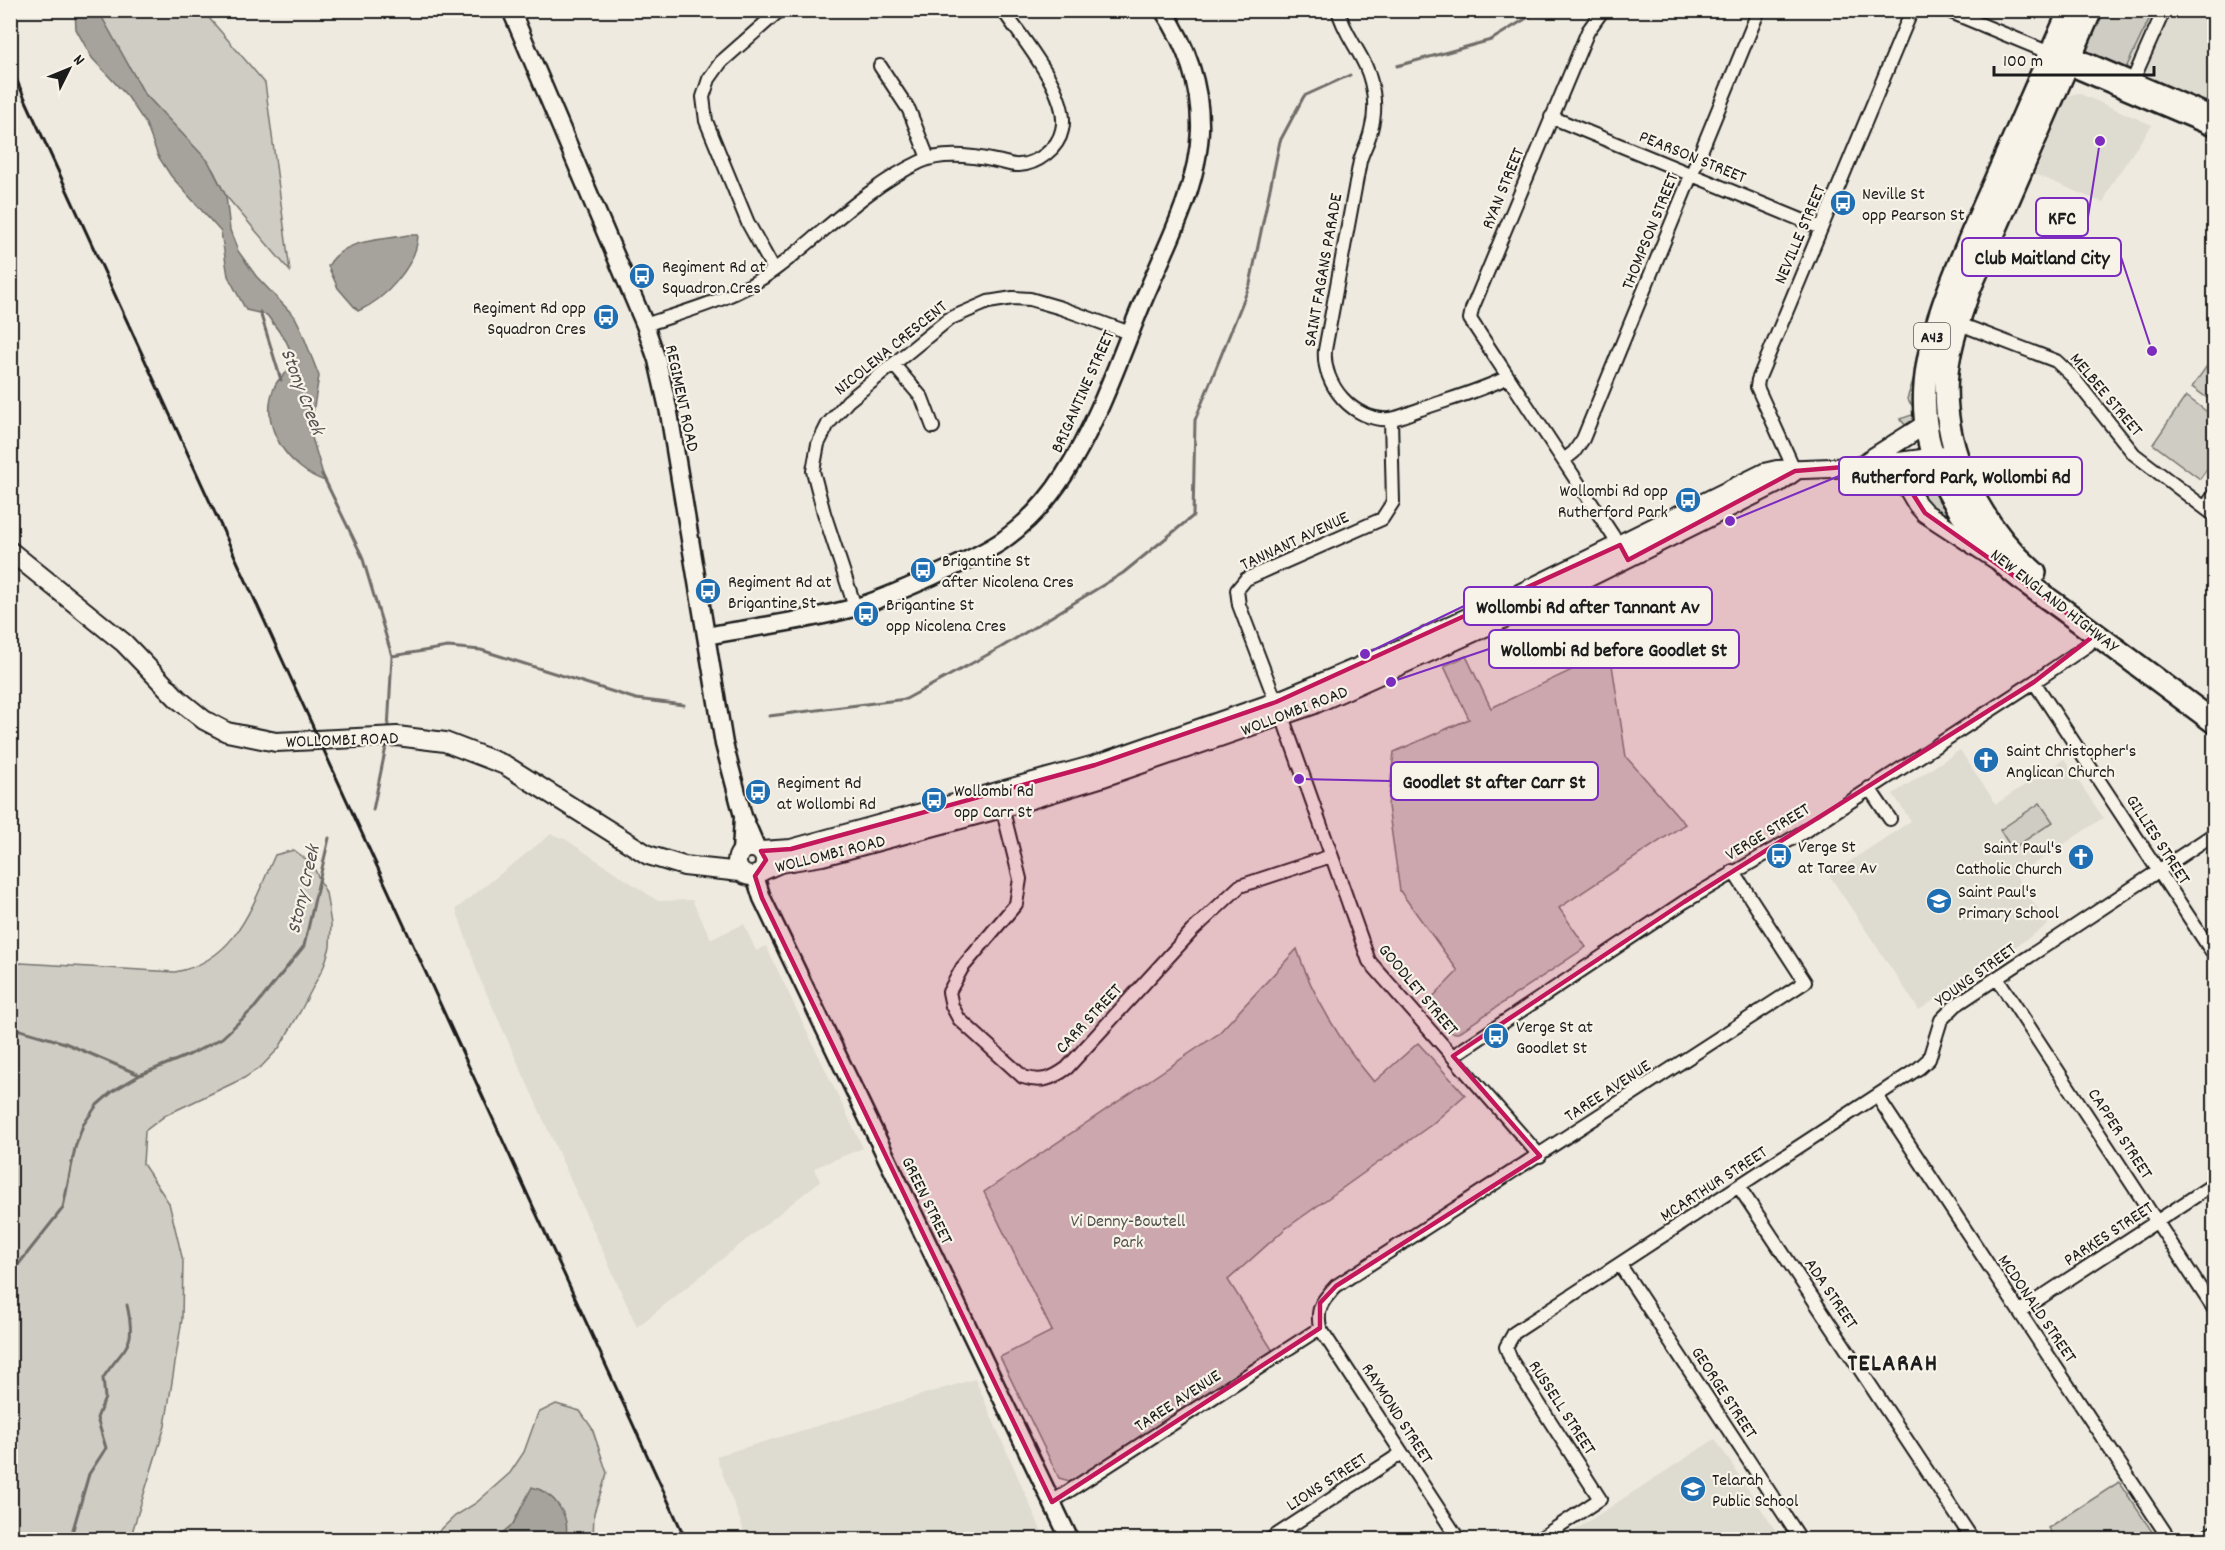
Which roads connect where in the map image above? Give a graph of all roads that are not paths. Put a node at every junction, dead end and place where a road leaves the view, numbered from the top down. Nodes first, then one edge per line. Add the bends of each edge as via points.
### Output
1 (511, 10) edge
2 (780, 10) edge
3 (1003, 10) edge
4 (1163, 10) edge
5 (1338, 10) edge
6 (1603, 10) edge
7 (1760, 10) edge
8 (1912, 10) edge
9 (1946, 10) edge
10 (2070, 10) edge
11 (2091, 10) edge
12 (2164, 10) edge
13 (2060, 57) junction
14 (880, 66) dead end
15 (2133, 80) junction
16 (2214, 116) edge
17 (1551, 117) junction
18 (2214, 128) edge
19 (928, 158) junction
20 (1692, 174) junction
21 (1821, 228) junction
22 (774, 270) junction
23 (1957, 323) junction
24 (645, 325) junction
25 (1130, 333) junction
26 (893, 364) junction
27 (1508, 376) junction
28 (1391, 419) junction
29 (1926, 424) junction
30 (933, 427) dead end
31 (1957, 455) junction
32 (1933, 458) junction
33 (1564, 460) junction
34 (1893, 463) junction
35 (1859, 467) junction
36 (1795, 471) junction
37 (2214, 495) edge
38 (2210, 512) edge
39 (10, 551) edge
40 (1624, 553) junction
41 (2003, 564) junction
42 (855, 607) junction
43 (2096, 634) junction
44 (706, 636) junction
45 (2034, 682) junction
46 (2214, 705) edge
47 (1279, 709) junction
48 (2214, 722) edge
49 (1869, 788) junction
50 (1000, 800) junction
51 (1890, 819) dead end
52 (2214, 834) edge
53 (1331, 856) junction
54 (751, 861) junction
55 (2159, 871) junction
56 (1734, 872) junction
57 (2214, 955) edge
58 (1997, 978) junction
59 (1453, 1056) junction
60 (1929, 1059) joint
61 (1877, 1096) junction
62 (1540, 1156) junction
63 (2214, 1184) edge
64 (1739, 1187) junction
65 (2158, 1221) junction
66 (1620, 1265) junction
67 (2214, 1309) edge
68 (2020, 1311) junction
69 (1320, 1328) junction
70 (1514, 1333) joint
71 (1402, 1453) junction
72 (1052, 1502) junction
73 (2214, 1532) edge
74 (1070, 1539) edge
75 (1269, 1539) edge
76 (1459, 1539) edge
77 (1538, 1539) edge
78 (1800, 1539) edge
79 (1973, 1539) edge
80 (2170, 1539) edge
81 (2202, 1539) edge

1 - 24 street, REGIMENT ROAD
2 - 22 street via 721,62 703,97 706,121 748,223
3 - 19 street via 1062,103 1063,130 1049,152 1035,161 1017,165 961,156
4 - 25 street, BRIGANTINE STREET via 1190,61 1199,96 1197,159 1187,194
5 - 28 street, SAINT FAGANS PARADE via 1343,29 1371,80 1374,112 1360,161 1325,350 1325,368 1332,386 1347,403 1367,414
6 - 17 street, RYAN STREET via 1588,31
7 - 20 street, THOMPSON STREET
8 - 21 street, NEVILLE STREET
9 - 13 street
10 - 13 highway, NEW ENGLAND HIGHWAY / A43
11 - 13 highway, NEW ENGLAND HIGHWAY / A43
12 - 15 street
13 - 15 street via 2086,61
13 - 18 street via 2080,71
13 - 23 highway, NEW ENGLAND HIGHWAY / A43
13 - 29 highway, NEW ENGLAND HIGHWAY / A43 via 1966,246 1933,331 1926,369
14 - 19 street via 909,110
15 - 16 street
17 - 20 street, PEARSON STREET
17 - 27 street, RYAN STREET via 1470,315 1471,324
19 - 22 street via 881,184
20 - 21 street, PEARSON STREET
20 - 33 street, THOMPSON STREET via 1583,439
21 - 36 street, NEVILLE STREET via 1757,387
22 - 24 street via 752,285 711,303
23 - 31 highway, NEW ENGLAND HIGHWAY / A43 via 1947,374 1948,413
23 - 38 street, MELBEE STREET via 2056,361 2134,454
24 - 44 street, REGIMENT ROAD via 669,413
25 - 26 street, NICOLENA CRESCENT via 1061,308 1013,298 988,302 949,319
25 - 42 street, BRIGANTINE STREET via 1082,446 1038,510 1002,540 964,562
26 - 30 street via 922,398
26 - 42 street, NICOLENA CRESCENT via 848,401 828,424 818,444 813,471
27 - 28 street via 1490,386
27 - 33 street
28 - 47 street, TANNANT AVENUE via 1393,502 1383,519 1246,579 1237,590
29 - 32 highway, NEW ENGLAND HIGHWAY / A43
29 - 35 main road
31 - 32 main road, WOLLOMBI ROAD
31 - 46 highway, NEW ENGLAND HIGHWAY / A43 via 1988,520 2021,560
32 - 34 main road, WOLLOMBI ROAD
32 - 41 highway, NEW ENGLAND HIGHWAY / A43 via 1963,517
33 - 40 street
34 - 35 main road, WOLLOMBI ROAD
34 - 41 main road via 1925,513
35 - 36 main road, WOLLOMBI ROAD
36 - 40 main road, WOLLOMBI ROAD via 1778,483
37 - 38 street
39 - 54 main road, WOLLOMBI ROAD via 124,642 178,699 227,732 267,741 420,738 444,742 505,765 648,855 710,869
40 - 47 main road, WOLLOMBI ROAD via 1391,671
41 - 43 highway, NEW ENGLAND HIGHWAY / A43
42 - 44 street, BRIGANTINE STREET
43 - 45 street, VERGE STREET via 2088,645
43 - 48 highway, NEW ENGLAND HIGHWAY / A43
44 - 54 street, REGIMENT ROAD via 724,744
45 - 49 street, VERGE STREET
45 - 55 street, GILLIES STREET
47 - 50 main road, WOLLOMBI ROAD via 1100,778
47 - 53 street, GOODLET STREET
49 - 51 street
49 - 56 street, VERGE STREET
50 - 53 street, CARR STREET via 1020,879 1016,904 962,968 949,992 959,1019 1023,1077 1034,1080 1047,1080 1067,1068 1192,931 1240,886
50 - 54 main road, WOLLOMBI ROAD
52 - 55 street, YOUNG STREET
53 - 59 street, GOODLET STREET via 1369,961
54 - 72 street, GREEN STREET via 762,898
55 - 57 street, GILLIES STREET
55 - 58 street, YOUNG STREET
56 - 59 street, VERGE STREET
56 - 62 street, TAREE AVENUE via 1805,982
58 - 60 street, YOUNG STREET via 1941,1020
58 - 65 street, CAPPER STREET
59 - 62 street, GOODLET STREET
60 - 61 street, MCARTHUR STREET
61 - 64 street, MCARTHUR STREET
61 - 68 street, MCDONALD STREET
62 - 69 street, TAREE AVENUE via 1336,1286 1320,1303
63 - 65 street, PARKES STREET
64 - 66 street, MCARTHUR STREET
64 - 79 street, ADA STREET
65 - 67 street, CAPPER STREET
65 - 68 street, PARKES STREET
66 - 70 street, MCARTHUR STREET
66 - 78 street, GEORGE STREET
68 - 80 street, MCDONALD STREET
69 - 71 street, RAYMOND STREET
69 - 72 street, TAREE AVENUE
70 - 77 street, RUSSELL STREET via 1506,1347 1511,1360 1600,1499
71 - 75 street, LIONS STREET
71 - 76 street, RAYMOND STREET
72 - 74 street, GREEN STREET
73 - 81 street

